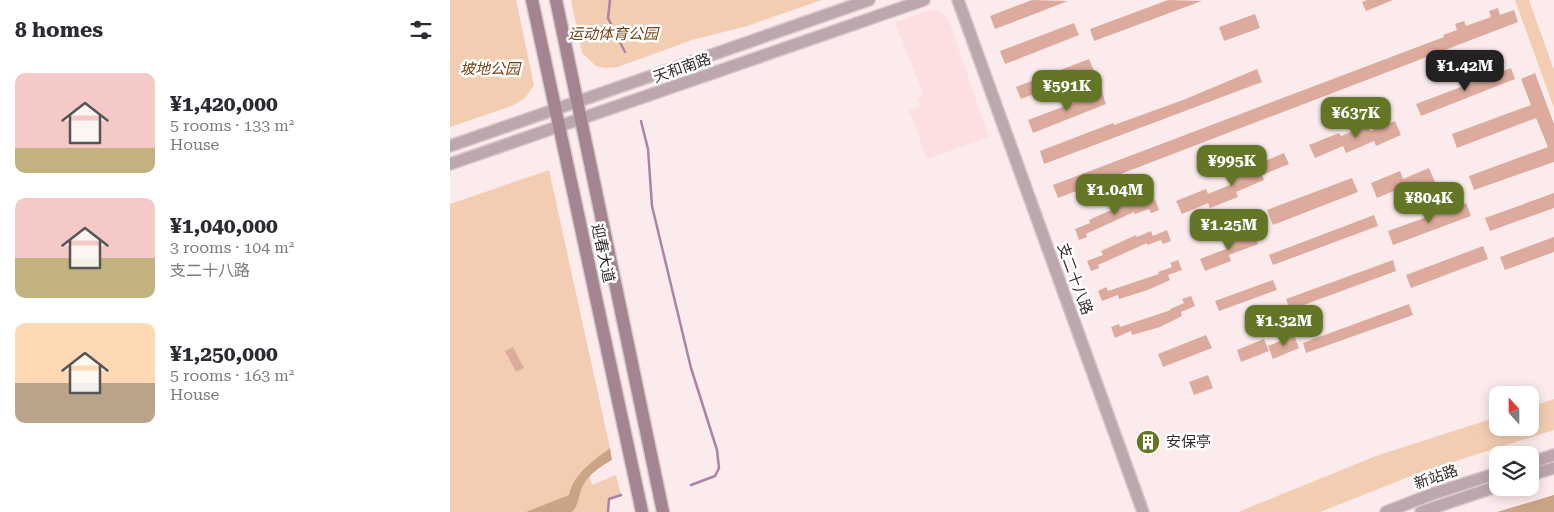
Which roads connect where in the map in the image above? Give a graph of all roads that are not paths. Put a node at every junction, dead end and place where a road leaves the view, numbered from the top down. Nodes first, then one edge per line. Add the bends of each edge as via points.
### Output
1 (532, 0) edge
2 (556, 0) edge
3 (869, 0) edge
4 (924, 0) edge
5 (958, 0) edge
6 (577, 102) junction
7 (556, 109) junction
8 (580, 119) junction
9 (559, 126) junction
10 (450, 146) edge
11 (450, 164) edge
12 (1554, 455) edge
13 (1545, 466) edge
14 (1489, 476) edge
15 (1489, 489) edge
16 (642, 512) edge
17 (663, 512) edge
18 (1143, 512) edge
19 (1386, 512) edge
20 (1421, 512) edge

1 - 7 main road, 迎春大道
2 - 6 main road, 迎春大道
3 - 6 street, 天和南路
4 - 8 street, 天和南路
5 - 18 street, 支二十八路
6 - 7 street, 天和南路
6 - 8 main road, 迎春大道
7 - 9 main road, 迎春大道
7 - 10 street, 天和南路
8 - 9 street, 天和南路
8 - 17 main road, 迎春大道
9 - 11 street, 天和南路
9 - 16 main road, 迎春大道
12 - 13 street
14 - 19 street, 新站路
15 - 20 street, 新站路

